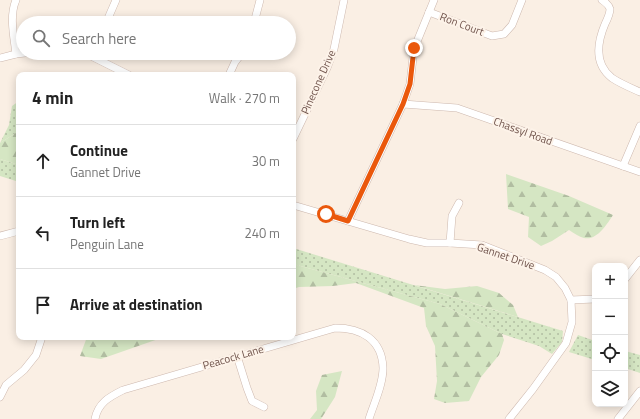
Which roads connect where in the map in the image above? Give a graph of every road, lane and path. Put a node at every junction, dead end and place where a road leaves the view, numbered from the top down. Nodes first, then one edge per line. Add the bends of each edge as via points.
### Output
1 (16, 0) edge
2 (116, 0) edge
3 (260, 0) edge
4 (344, 0) edge
5 (434, 0) edge
6 (522, 0) edge
7 (602, 0) edge
8 (429, 12) junction
9 (109, 16) edge
10 (256, 16) edge
11 (16, 54) joint
12 (0, 58) edge
13 (103, 60) edge
14 (237, 60) edge
15 (124, 72) edge
16 (230, 72) edge
17 (640, 92) edge
18 (403, 104) junction
19 (640, 126) edge
20 (296, 132) edge
21 (623, 166) junction
22 (640, 172) edge
23 (458, 203) dead end
24 (296, 206) edge
25 (348, 221) junction
26 (16, 232) edge
27 (0, 236) edge
28 (450, 242) junction
29 (640, 260) edge
30 (628, 275) edge
31 (592, 299) edge
32 (571, 300) junction
33 (296, 339) edge
34 (41, 340) edge
35 (293, 340) edge
36 (237, 356) junction
37 (640, 391) edge
38 (0, 397) edge
39 (264, 407) dead end
40 (95, 419) edge
41 (369, 419) edge
42 (509, 419) edge
43 (618, 419) edge

1 - 11 street via 12,23
2 - 9 street
3 - 10 street
4 - 20 street, Pinecone Drive via 334,49
5 - 8 street
6 - 8 street, Ron Court via 512,24 504,34 492,36
7 - 17 street via 608,5 610,12 600,38 600,60 612,78
8 - 18 street via 414,48 410,84
11 - 12 street
13 - 15 street
14 - 16 street
18 - 21 street, Chassyl Road via 458,108
18 - 25 street
19 - 21 street
21 - 22 street, Chassyl Road
23 - 28 street via 452,216
24 - 25 street, Gannet Drive
25 - 28 street, Gannet Drive via 427,243
26 - 27 street
28 - 32 street, Gannet Drive via 482,245 545,270 556,277
29 - 30 street
31 - 32 street
32 - 42 street, Gannet Drive via 572,322 566,343
33 - 41 street, Peacock Lane via 335,328 347,328 364,334 374,342 381,354 383,369
34 - 38 street via 36,355 24,370 6,385
35 - 36 street, Peacock Lane
36 - 39 street via 252,401
36 - 40 street, Peacock Lane via 123,390 107,398 96,412
37 - 43 street

